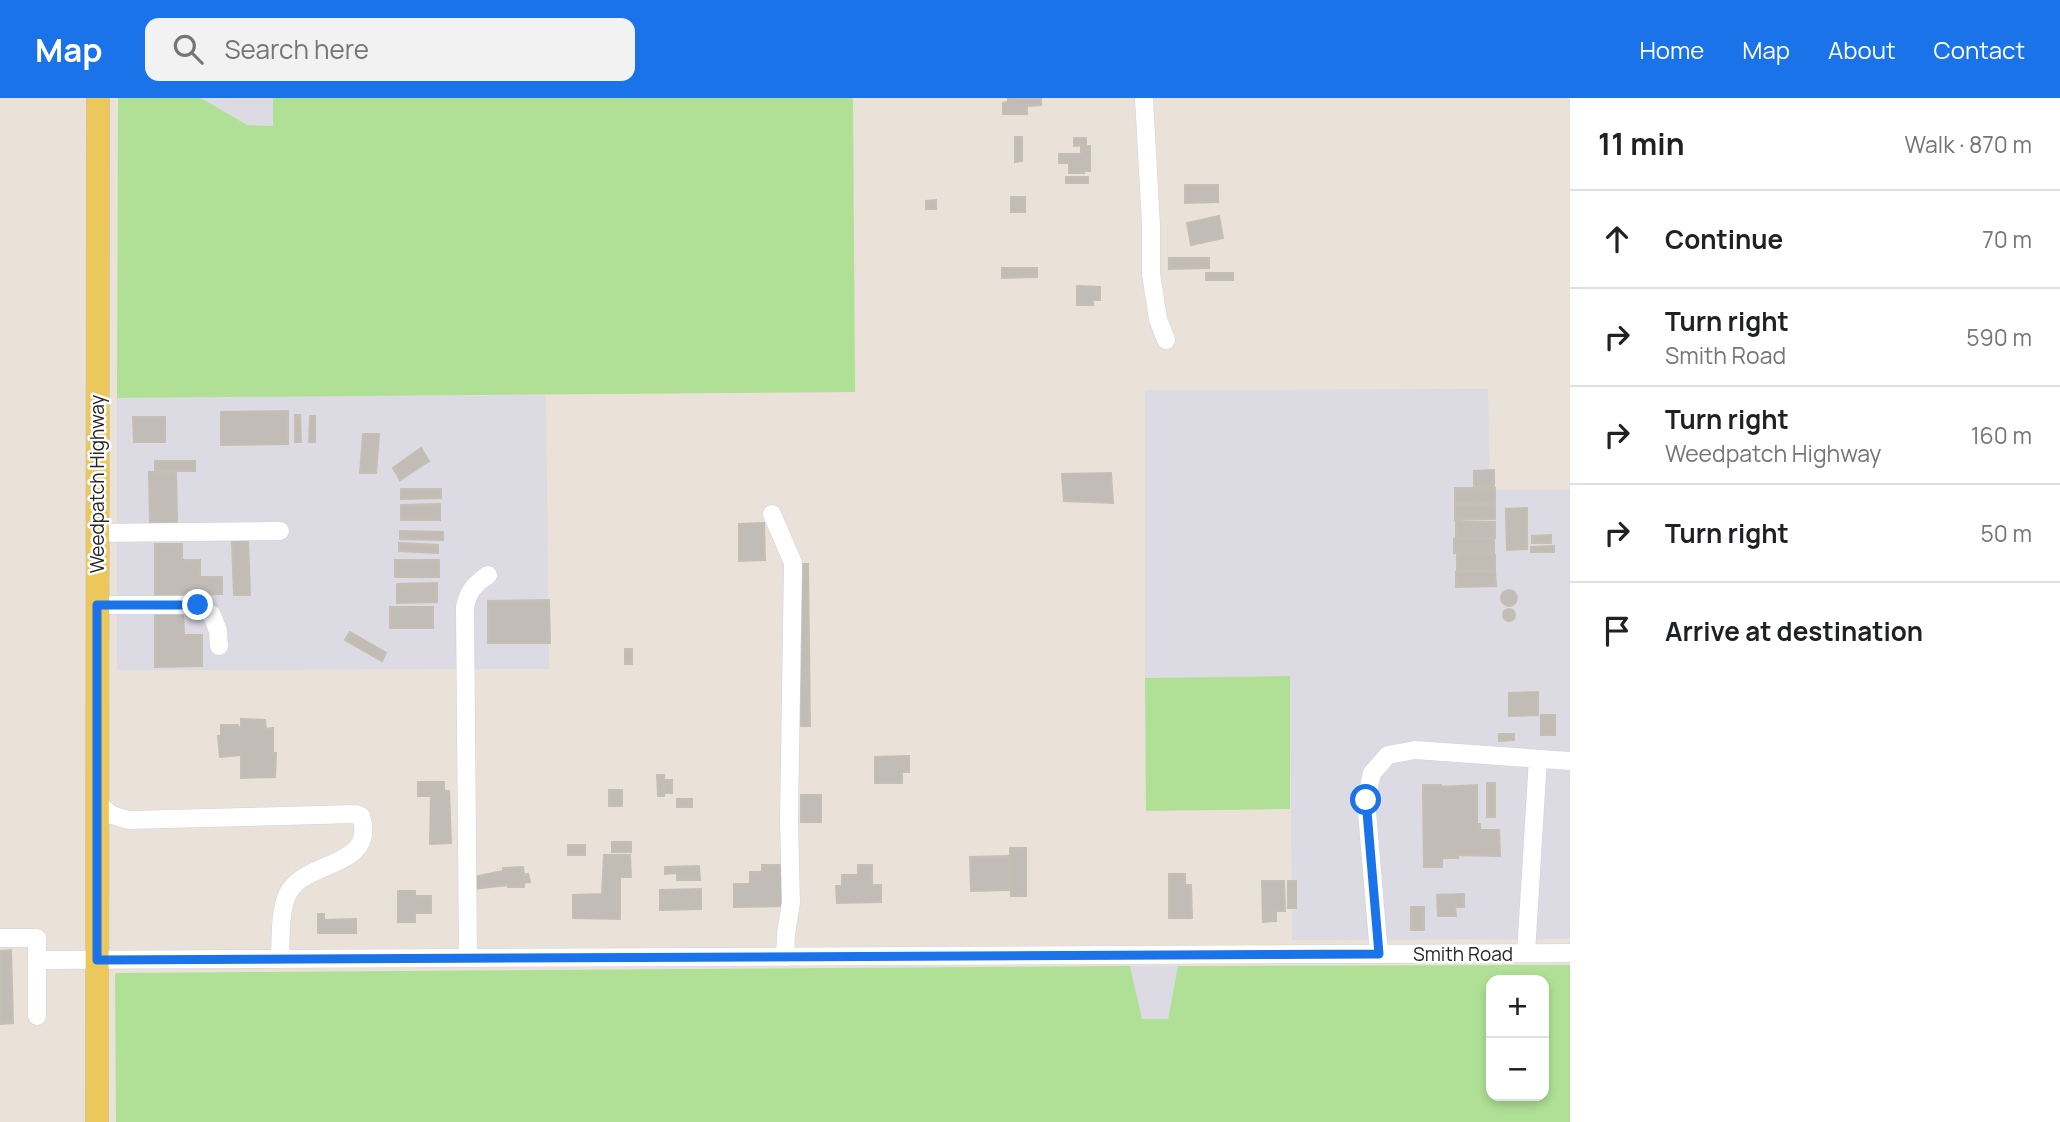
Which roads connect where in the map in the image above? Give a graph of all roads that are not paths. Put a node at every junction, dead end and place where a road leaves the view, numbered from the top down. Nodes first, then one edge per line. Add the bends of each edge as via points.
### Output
1 (98, 98) edge
2 (1144, 98) edge
3 (1166, 340) dead end
4 (772, 514) dead end
5 (280, 531) dead end
6 (97, 533) junction
7 (488, 575) dead end
8 (97, 605) junction
9 (219, 646) dead end
10 (1538, 759) junction
11 (1570, 761) edge
12 (97, 803) junction
13 (0, 937) edge
14 (1526, 953) junction
15 (1570, 953) edge
16 (1379, 954) junction
17 (785, 957) junction
18 (468, 958) junction
19 (280, 959) junction
20 (37, 960) junction
21 (97, 960) junction
22 (37, 1016) dead end
23 (97, 1122) edge

1 - 6 main road, Weedpatch Highway
2 - 3 street via 1151,274
4 - 17 street via 793,563 792,903
5 - 6 street
6 - 8 main road, Weedpatch Highway
7 - 18 street via 469,593 465,607
8 - 9 street via 198,605 212,615
8 - 12 main road, Weedpatch Highway
10 - 11 street
10 - 14 street
10 - 16 street via 1415,750 1388,755 1372,773 1366,800
12 - 19 street via 128,820 361,816 362,837 352,854 291,887 284,902
12 - 21 main road, Weedpatch Highway
13 - 20 street via 37,938
14 - 15 street, Smith Road
14 - 16 street, Smith Road
16 - 17 street, Smith Road
17 - 18 street, Smith Road
18 - 19 street, Smith Road
19 - 21 street, Smith Road
20 - 21 street, Smith Road
20 - 22 street
21 - 23 main road, Weedpatch Highway

